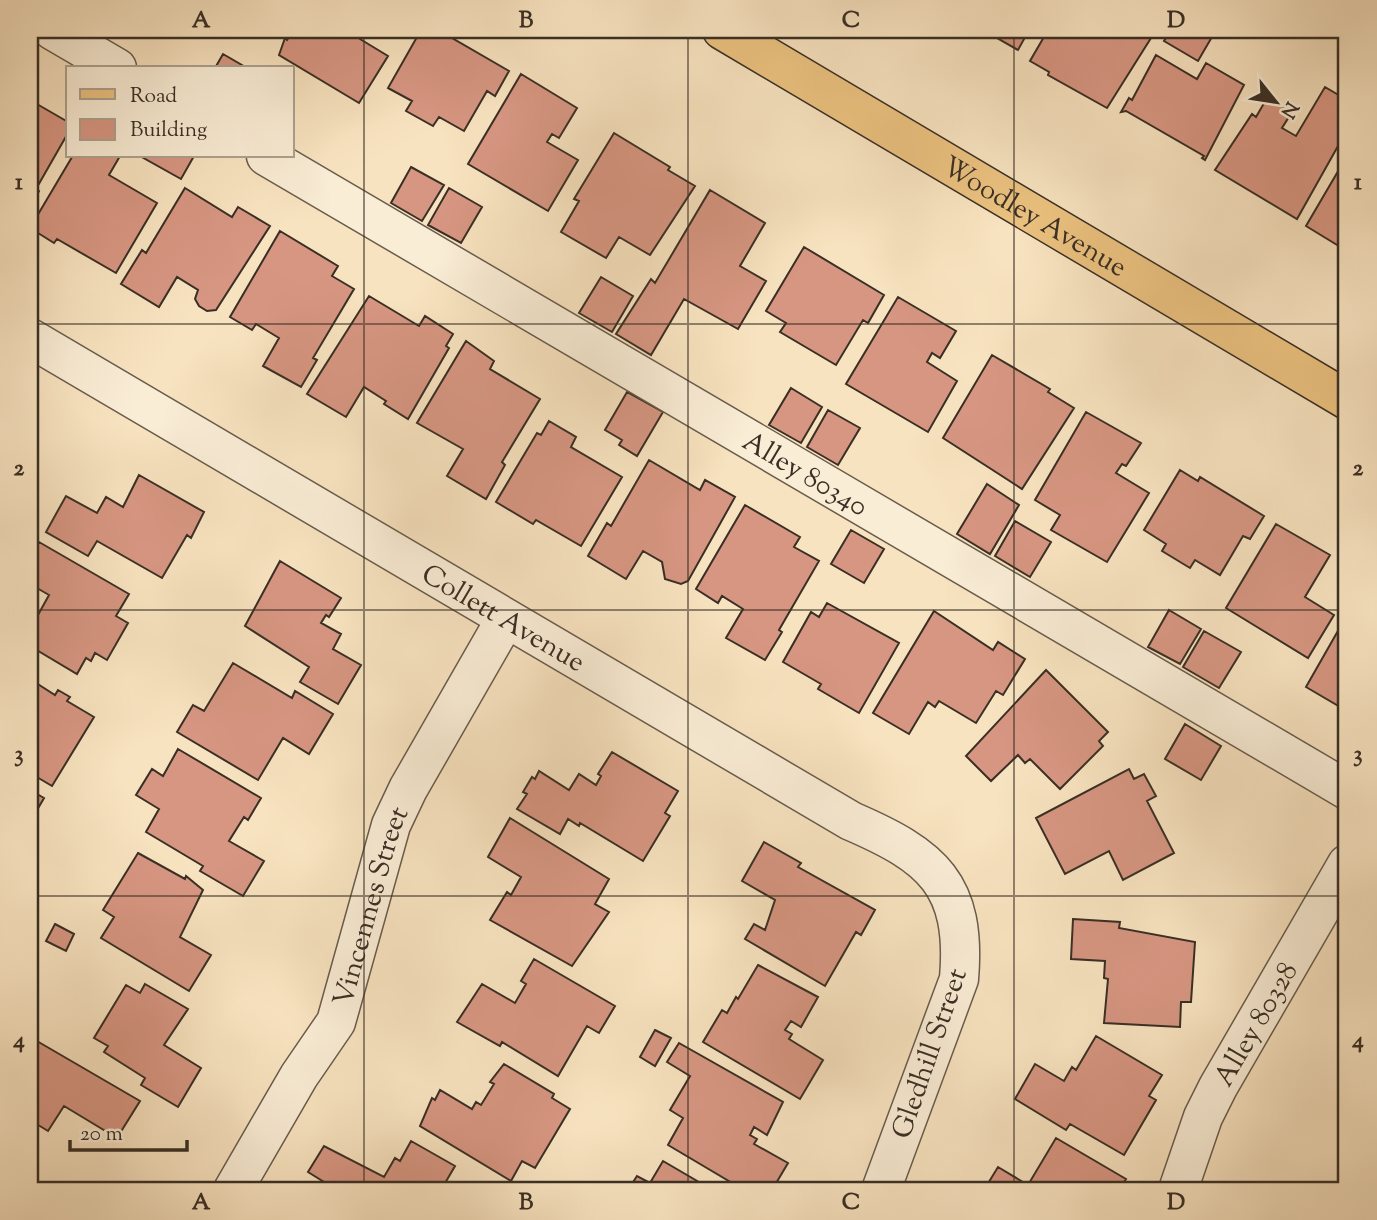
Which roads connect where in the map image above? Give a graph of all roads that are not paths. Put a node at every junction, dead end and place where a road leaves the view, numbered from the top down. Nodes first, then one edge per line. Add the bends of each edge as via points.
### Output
1 (51, 30) edge
2 (722, 30) edge
3 (114, 66) edge
4 (269, 158) edge
5 (32, 345) edge
6 (1347, 400) edge
7 (505, 620) junction
8 (1347, 790) edge
9 (1347, 864) edge
10 (957, 915) joint
11 (233, 1190) edge
12 (881, 1190) edge
13 (1178, 1190) edge

1 - 3 street
2 - 6 main road, Woodley Avenue
4 - 8 street, Alley 80340
5 - 7 street, Collett Avenue
7 - 10 street, Collett Avenue via 851,821 894,839 930,866
7 - 11 street, Vincennes Street via 391,825 337,1022 299,1076
9 - 13 street, Alley 80328 via 1218,1087
10 - 12 street, Gledhill Street via 962,945 959,979

